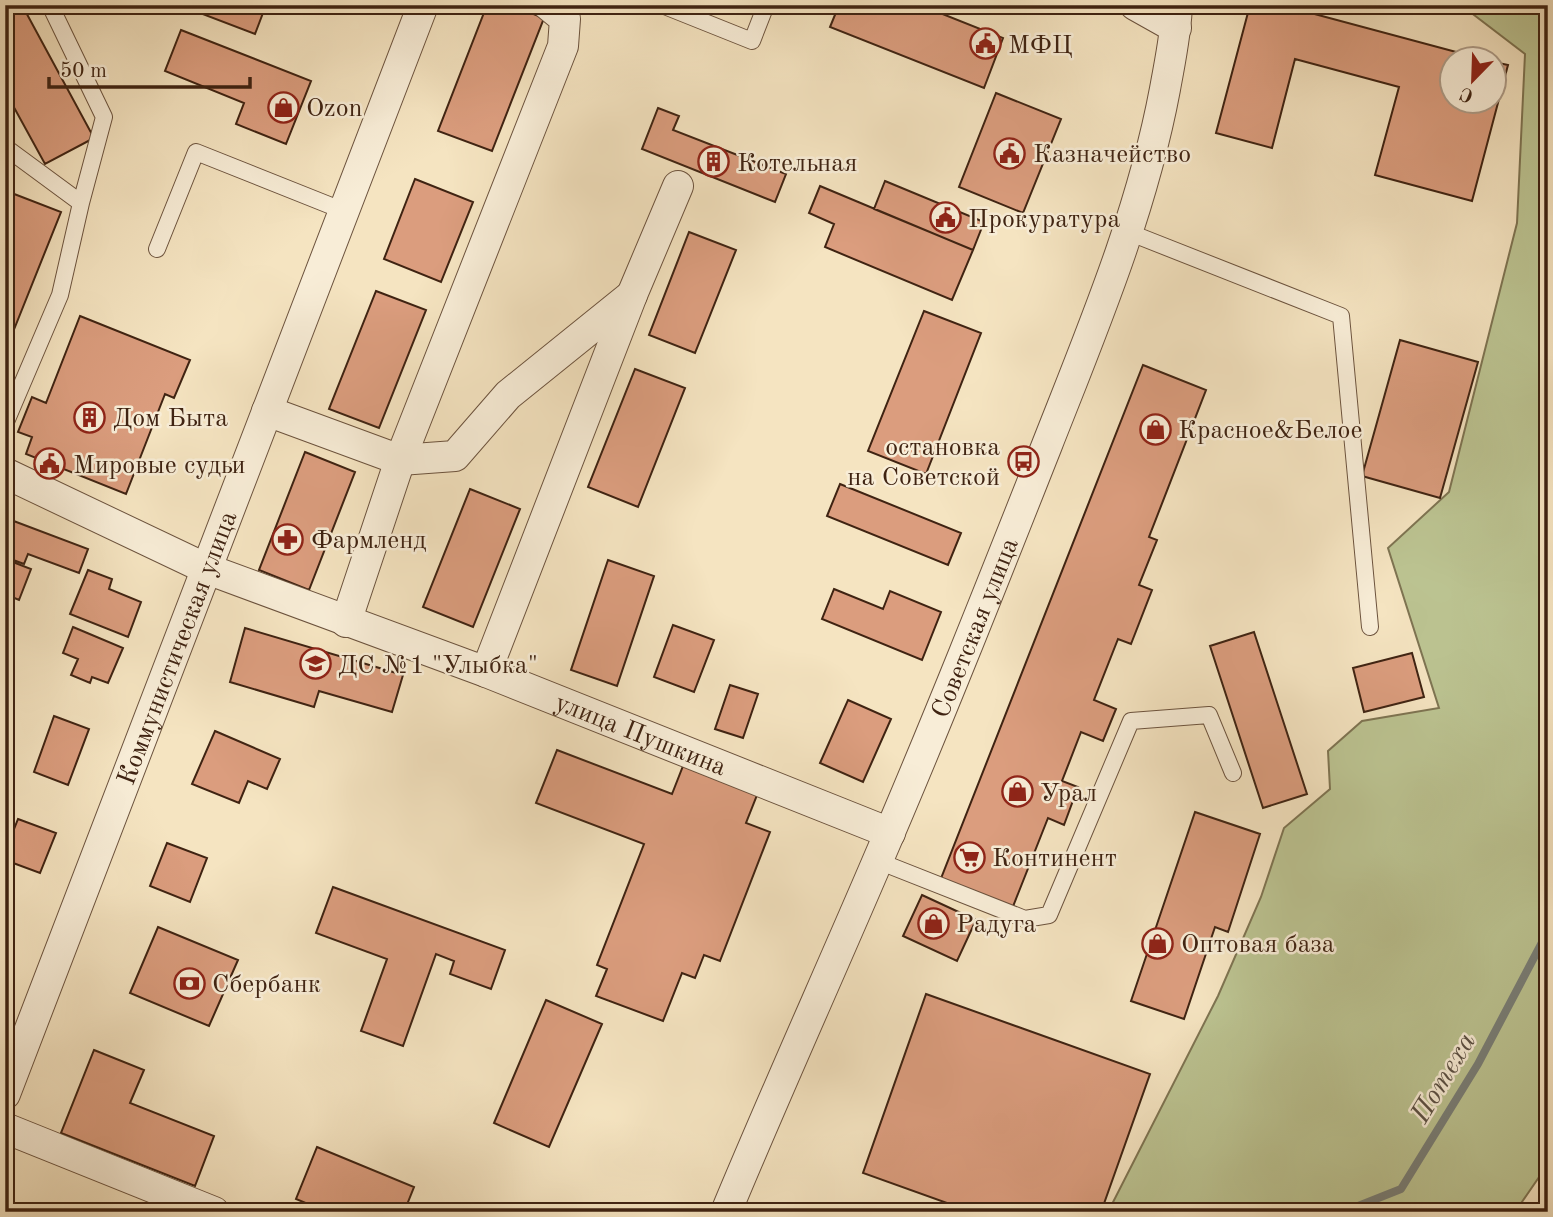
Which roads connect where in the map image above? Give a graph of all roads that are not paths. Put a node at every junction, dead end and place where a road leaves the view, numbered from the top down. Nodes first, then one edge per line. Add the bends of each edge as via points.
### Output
1 (50, 5) edge
2 (423, 5) edge
3 (548, 5) edge
4 (662, 5) edge
5 (766, 5) edge
6 (1135, 5) edge
7 (1177, 17) edge
8 (5, 147) edge
9 (678, 186) dead end
10 (81, 203) junction
11 (344, 211) junction
12 (1128, 232) junction
13 (157, 248) dead end
14 (632, 295) junction
15 (267, 411) junction
16 (5, 424) edge
17 (400, 460) junction
18 (5, 474) edge
19 (206, 569) junction
20 (346, 622) junction
21 (1370, 627) dead end
22 (486, 672) junction
23 (1233, 773) dead end
24 (890, 833) junction
25 (878, 862) junction
26 (5, 1094) edge
27 (5, 1128) edge
28 (214, 1212) edge
29 (726, 1212) edge

1 - 10 lane via 104,117
2 - 11 street, Коммунистическая улица
3 - 17 street via 565,19 563,46
4 - 5 lane via 752,41
6 - 7 street
7 - 12 street, Советская улица via 1157,132
8 - 10 lane
9 - 14 street
10 - 16 lane via 60,296
11 - 13 lane via 196,152
11 - 15 street, Коммунистическая улица
12 - 21 lane via 1342,316
12 - 24 street, Советская улица
14 - 17 street via 508,396 455,456
14 - 22 street
15 - 17 street
15 - 19 street, Коммунистическая улица
17 - 20 street
18 - 19 street, улица Пушкина
19 - 20 street, улица Пушкина
19 - 26 street, Коммунистическая улица
20 - 22 street, улица Пушкина
22 - 24 street, улица Пушкина
23 - 25 lane via 1209,715 1130,721 1049,915 1025,919
24 - 25 street, Советская улица
25 - 29 street, Советская улица
27 - 28 street

